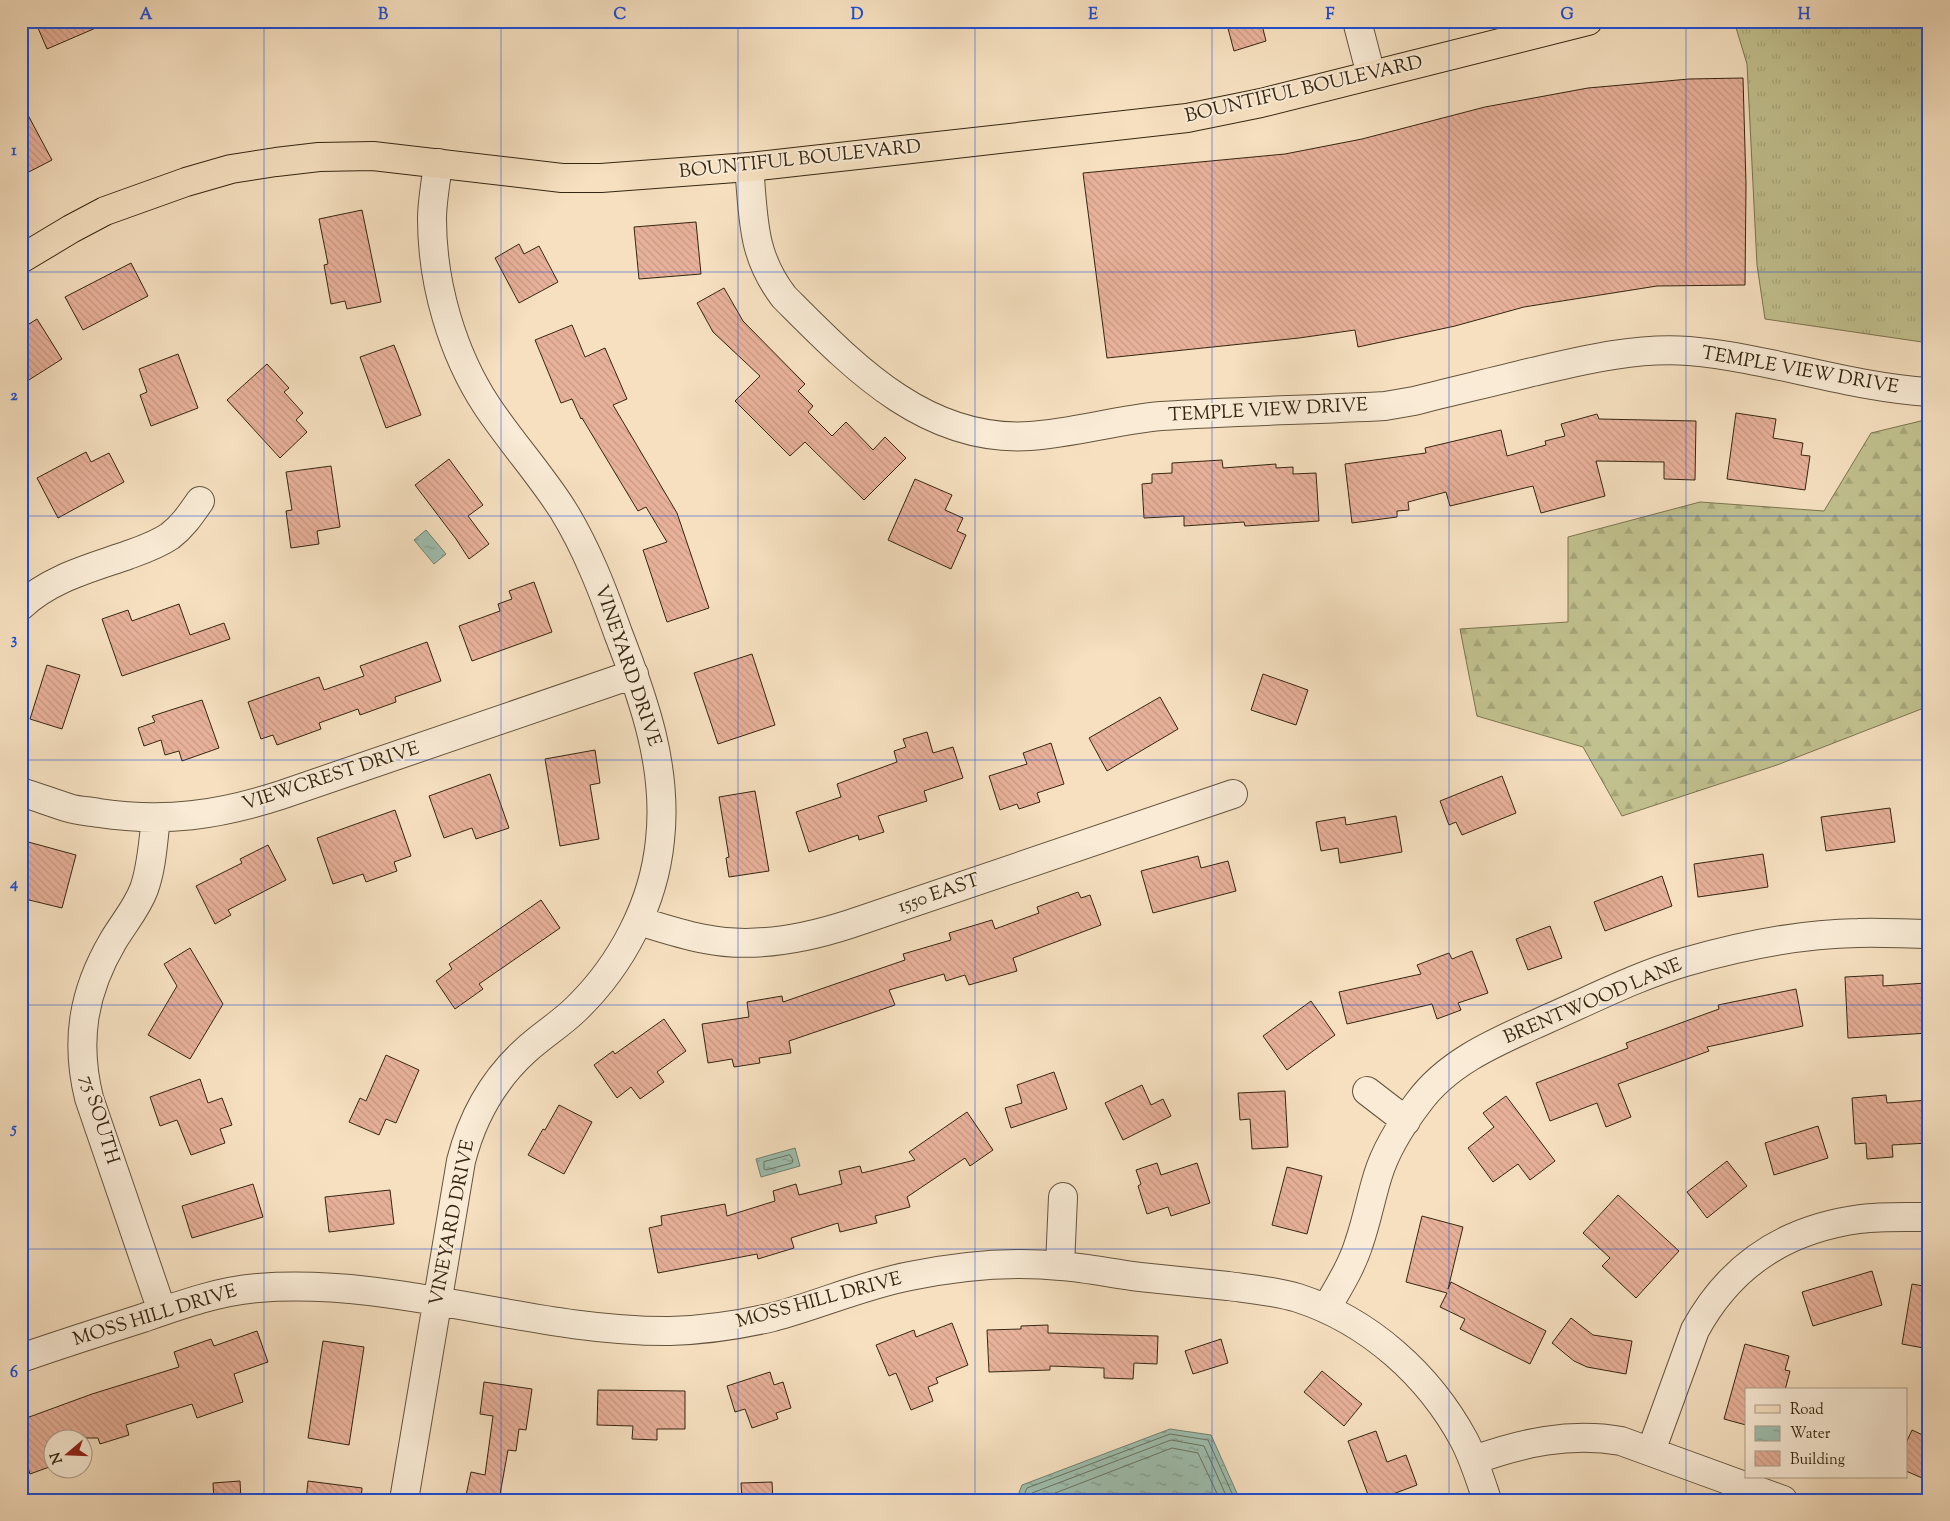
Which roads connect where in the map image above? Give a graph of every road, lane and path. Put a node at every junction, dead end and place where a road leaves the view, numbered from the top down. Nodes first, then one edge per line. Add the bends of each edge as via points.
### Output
1 (1357, 21) edge
2 (1588, 21) edge
3 (1371, 75) junction
4 (438, 163) junction
5 (749, 166) junction
6 (21, 259) edge
7 (1929, 392) edge
8 (200, 502) dead end
9 (21, 606) edge
10 (634, 674) junction
11 (21, 792) edge
12 (1233, 794) dead end
13 (156, 818) junction
14 (638, 921) junction
15 (1929, 934) edge
16 (1367, 1091) dead end
17 (1406, 1121) junction
18 (1063, 1197) dead end
19 (1929, 1217) edge
20 (1060, 1266) junction
21 (438, 1301) junction
22 (1326, 1309) junction
23 (162, 1311) junction
24 (21, 1358) edge
25 (1651, 1452) junction
26 (1474, 1460) junction
27 (404, 1500) edge
28 (1487, 1500) edge
29 (1782, 1500) edge

1 - 3 street
2 - 3 main road, BOUNTIFUL BOULEVARD
3 - 5 main road, BOUNTIFUL BOULEVARD via 1261,104 1187,118
4 - 5 main road, BOUNTIFUL BOULEVARD via 562,178
4 - 6 main road, BOUNTIFUL BOULEVARD via 373,156 319,157 231,169 105,211
4 - 10 street, VINEYARD DRIVE via 432,218 435,260 442,296 459,350 486,403 551,492 577,536 600,584
5 - 7 street, TEMPLE VIEW DRIVE via 758,250 773,283 784,298 885,391 931,417 983,433 1029,436 1161,416 1392,405 1596,357 1651,351 1733,357 1890,389
8 - 9 street via 187,520 164,539 50,585
10 - 13 street, VIEWCREST DRIVE via 252,805 191,817
10 - 14 street, VINEYARD DRIVE via 657,757 662,812 656,868
11 - 13 street, VIEWCREST DRIVE via 70,808
12 - 14 street, 1550 EAST via 802,938 729,942 687,935
13 - 23 street, 75 SOUTH via 144,890 97,972 86,1006 81,1044 89,1098
14 - 21 street, VINEYARD DRIVE via 623,949 591,993 510,1065 481,1106 461,1161
15 - 17 street, BRENTWOOD LANE via 1857,933 1775,942 1708,956 1637,978 1504,1038 1464,1061 1430,1088
16 - 17 street
17 - 22 street, BRENTWOOD LANE via 1378,1174 1359,1243
18 - 20 street
19 - 25 street via 1860,1219 1812,1229 1782,1242 1748,1264 1718,1294 1695,1330
20 - 21 street, MOSS HILL DRIVE via 972,1267 938,1271 882,1282 744,1324 673,1331 587,1327
20 - 22 street, MOSS HILL DRIVE via 1269,1292
21 - 23 street, MOSS HILL DRIVE via 360,1289 284,1286 225,1293
21 - 27 street, VINEYARD DRIVE
22 - 26 street, MOSS HILL DRIVE via 1370,1334 1413,1370 1448,1414
23 - 24 street, MOSS HILL DRIVE
25 - 26 street via 1621,1441 1574,1437 1504,1449
25 - 29 street
26 - 28 street, MOSS HILL DRIVE

